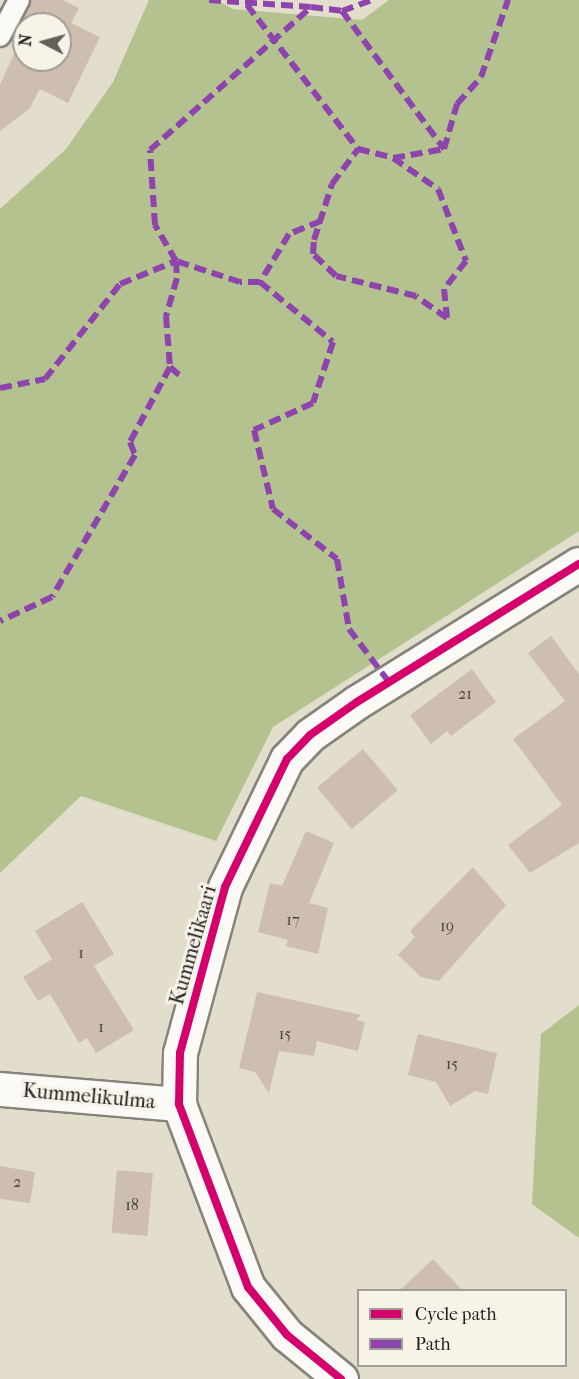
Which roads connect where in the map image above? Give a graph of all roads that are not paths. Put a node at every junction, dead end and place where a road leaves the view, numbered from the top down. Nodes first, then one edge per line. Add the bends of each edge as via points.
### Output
1 (19, 0) edge
2 (0, 36) edge
3 (579, 564) edge
4 (0, 1089) edge
5 (178, 1104) junction
6 (341, 1379) edge

1 - 2 lane
3 - 5 street, Kummelikaari via 357,702 310,735 287,759 225,887 180,1053
4 - 5 street, Kummelikulma
5 - 6 street, Kummelikaari via 248,1287 287,1335

